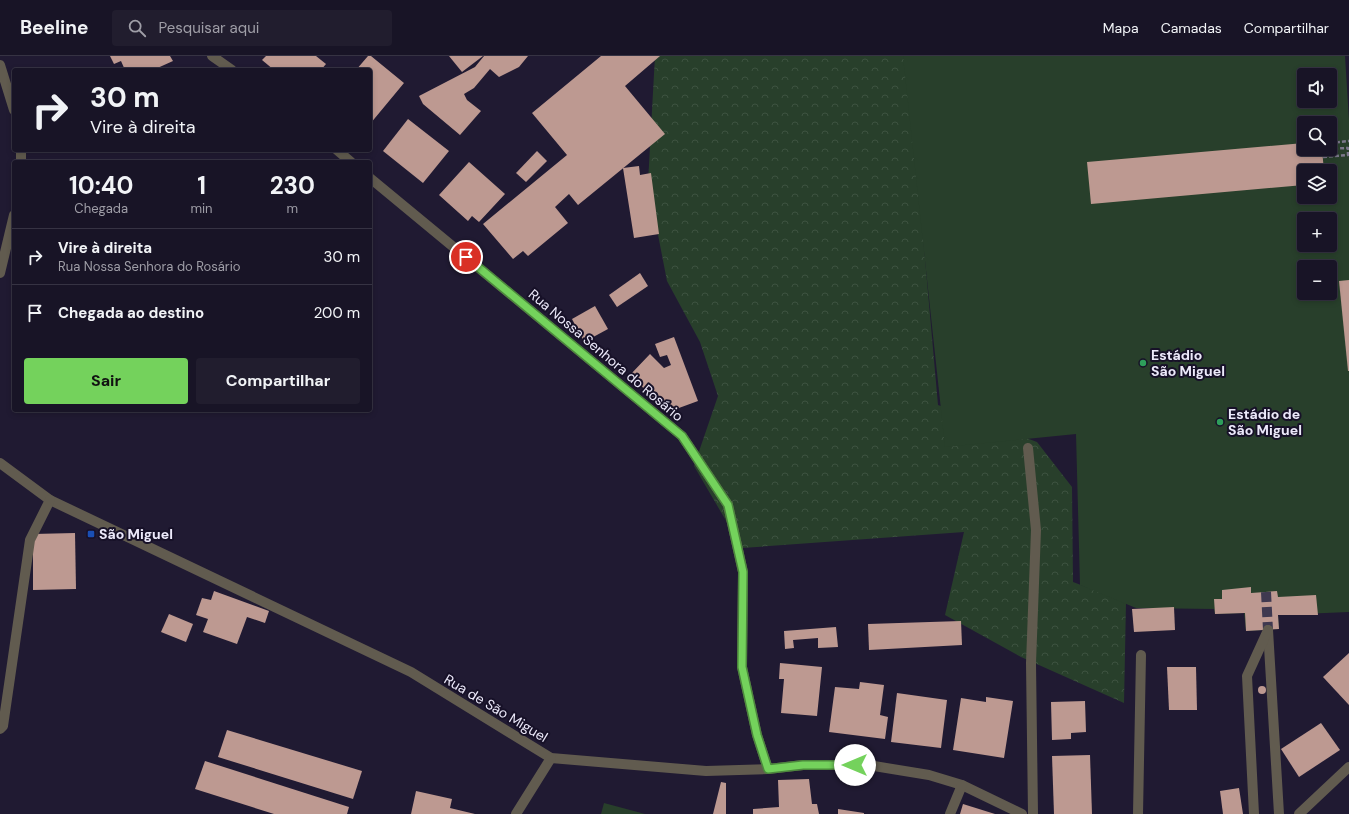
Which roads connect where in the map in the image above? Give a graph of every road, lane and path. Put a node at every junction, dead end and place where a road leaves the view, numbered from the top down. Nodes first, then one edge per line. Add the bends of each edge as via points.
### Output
1 (212, 56) edge
2 (0, 65) edge
3 (229, 68) edge
4 (12, 104) edge
5 (1349, 141) edge
6 (1337, 142) edge
7 (1337, 148) edge
8 (339, 152) edge
9 (1336, 156) edge
10 (1337, 156) edge
11 (1323, 157) dead end
12 (349, 160) edge
13 (372, 180) edge
14 (12, 223) edge
15 (0, 273) edge
16 (1028, 448) dead end
17 (0, 463) edge
18 (50, 500) junction
19 (1141, 655) dead end
20 (0, 729) edge
21 (551, 758) junction
22 (1349, 767) edge
23 (768, 769) junction
24 (962, 785) junction
25 (516, 814) edge
26 (950, 814) edge
27 (1022, 814) edge
28 (1033, 814) edge
29 (1138, 814) edge
30 (1254, 814) edge
31 (1279, 814) edge
32 (1299, 814) edge

1 - 3 street
2 - 4 street
5 - 6 path
7 - 10 path via 1348,148 1348,155
8 - 12 street
9 - 11 path
13 - 23 street, Rua Nossa Senhora do Rosário via 682,436 728,505 743,572 742,667 757,735
14 - 15 street
16 - 28 street via 1036,530 1031,663
17 - 18 street, Rua de São Miguel
18 - 20 street via 30,540 3,726
18 - 21 street, Rua de São Miguel via 410,672
19 - 29 street
21 - 23 street, Rua de São Miguel via 706,771
21 - 25 street
22 - 32 street
23 - 24 street, Rua de São Miguel via 803,765 868,766 929,774
24 - 26 street
24 - 27 street, Rua de São Miguel
30 - 31 street via 1247,676 1268,630

